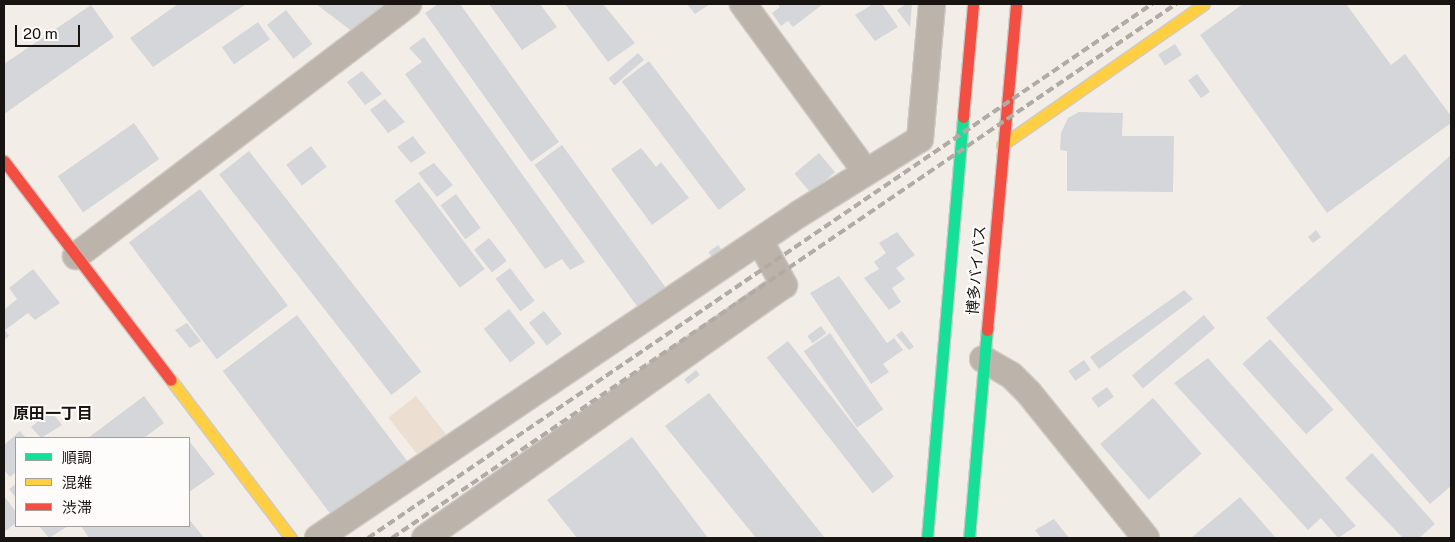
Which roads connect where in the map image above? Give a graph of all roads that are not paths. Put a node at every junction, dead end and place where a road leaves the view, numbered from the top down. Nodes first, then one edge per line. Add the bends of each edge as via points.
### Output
1 (408, 4) edge
2 (743, 4) edge
3 (932, 4) edge
4 (973, 4) edge
5 (1016, 4) edge
6 (1204, 4) edge
7 (1002, 145) junction
8 (4, 161) edge
9 (866, 172) junction
10 (760, 241) junction
11 (76, 256) junction
12 (983, 359) junction
13 (292, 538) edge
14 (318, 538) edge
15 (425, 538) edge
16 (927, 538) edge
17 (969, 538) edge
18 (1146, 538) edge

1 - 11 street
2 - 9 street
3 - 9 street via 920,139
4 - 16 main road, 博多バイパス
5 - 7 main road, 博多バイパス
6 - 7 main road
7 - 12 main road, 博多バイパス
8 - 11 main road
9 - 10 street
10 - 14 street
10 - 15 street via 784,285
11 - 13 main road
12 - 17 main road, 博多バイパス
12 - 18 street via 1011,375 1029,393

